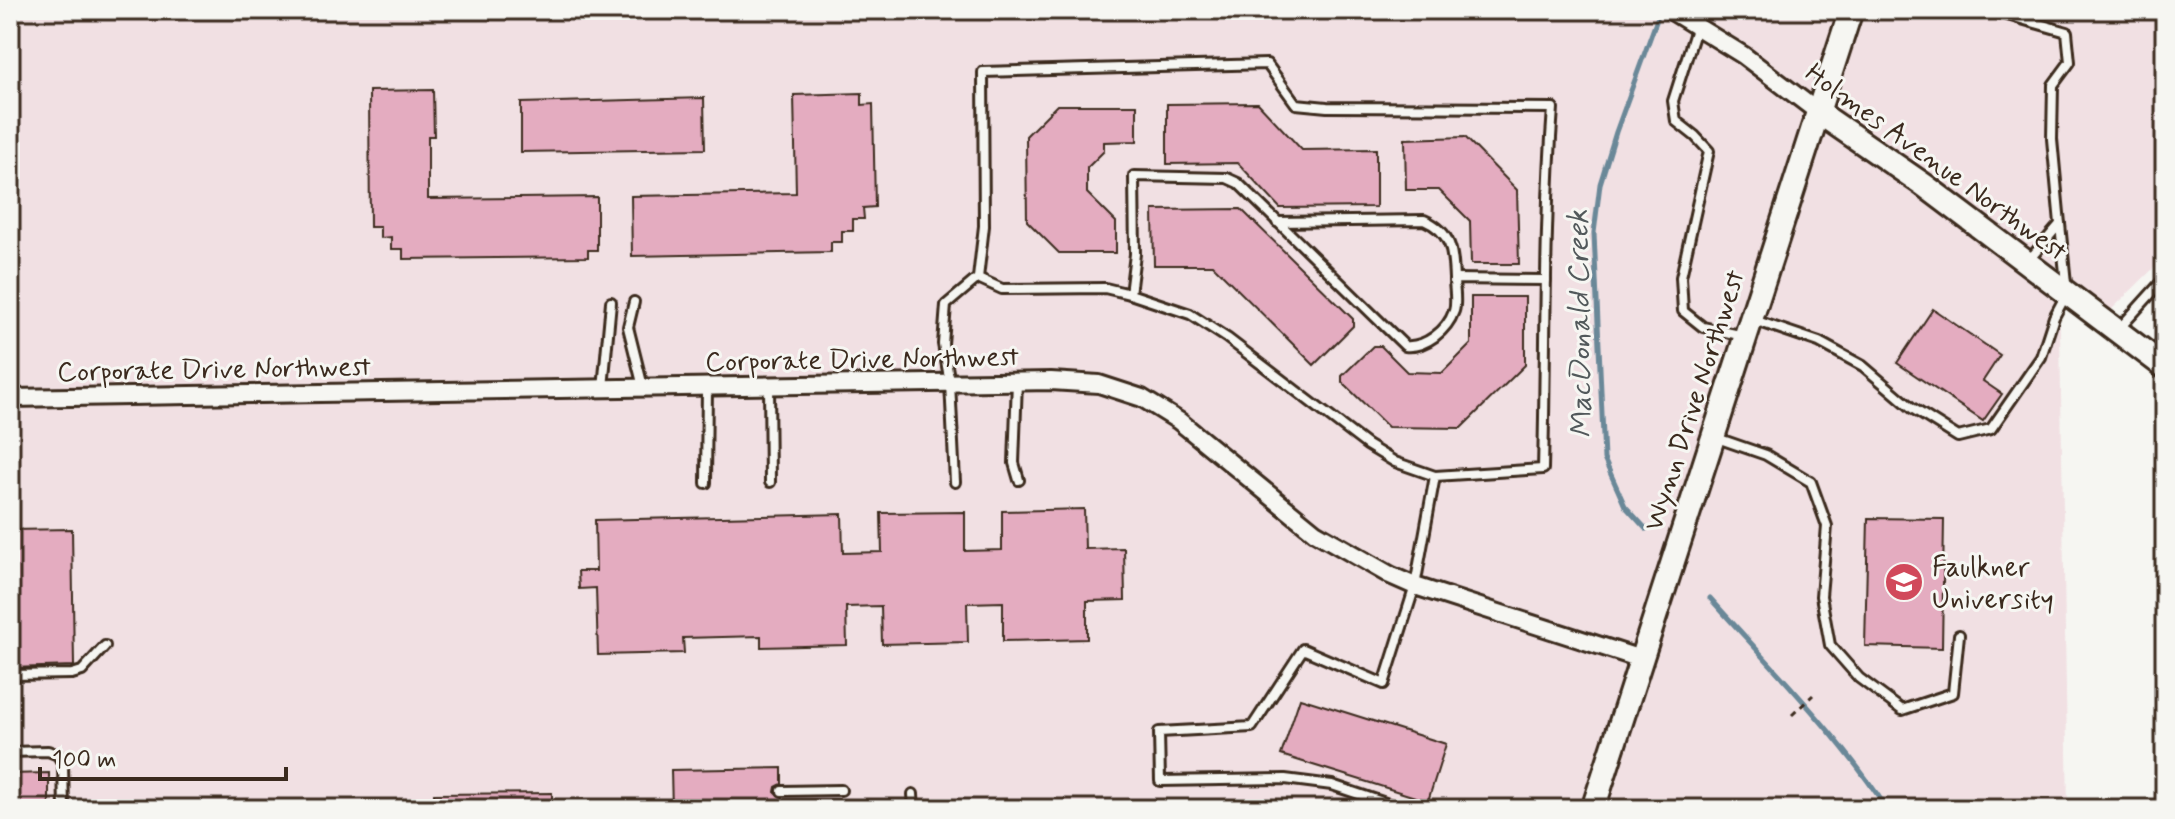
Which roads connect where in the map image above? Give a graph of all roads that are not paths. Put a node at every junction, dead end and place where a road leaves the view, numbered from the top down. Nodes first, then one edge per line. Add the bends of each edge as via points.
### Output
1 (1670, 10) edge
2 (1702, 10) edge
3 (1851, 10) edge
4 (1990, 10) edge
5 (1698, 27) junction
6 (1818, 112) junction
7 (1277, 222) junction
8 (2060, 224) junction
9 (2027, 262) junction
10 (978, 278) junction
11 (2165, 278) edge
12 (1454, 279) junction
13 (1546, 280) junction
14 (2067, 293) junction
15 (1130, 294) junction
16 (611, 302) dead end
17 (634, 302) dead end
18 (1747, 328) junction
19 (2117, 331) junction
20 (2165, 367) edge
21 (1017, 381) junction
22 (950, 383) junction
23 (707, 386) junction
24 (769, 386) junction
25 (643, 387) junction
26 (603, 388) junction
27 (10, 398) edge
28 (1712, 436) junction
29 (1435, 476) junction
30 (1019, 480) dead end
31 (770, 482) dead end
32 (955, 482) dead end
33 (706, 483) dead end
34 (1415, 586) junction
35 (1959, 635) dead end
36 (105, 646) dead end
37 (1641, 659) junction
38 (10, 675) edge
39 (10, 752) edge
40 (841, 790) dead end
41 (782, 791) dead end
42 (913, 794) dead end
43 (64, 809) edge
44 (914, 809) edge
45 (1403, 809) edge
46 (1593, 809) edge

1 - 5 street, Holmes Avenue Northwest
2 - 5 lane
3 - 6 street, Wynn Drive Northwest
4 - 8 lane via 2067,32 2070,62 2053,85
5 - 6 street, Holmes Avenue Northwest
5 - 18 lane via 1673,101 1676,121 1709,151 1681,277 1683,311 1703,327
6 - 9 street, Holmes Avenue Northwest
6 - 18 street, Wynn Drive Northwest
7 - 12 lane via 1424,220 1449,240
7 - 12 lane via 1405,346 1428,342 1444,326 1454,311
7 - 15 lane via 1227,178 1134,176
8 - 9 lane
8 - 14 lane
9 - 14 street, Holmes Avenue Northwest
10 - 13 lane via 984,226 983,72 1267,64 1296,104 1553,108
10 - 15 lane via 1002,289 1105,288
10 - 22 lane via 946,305 943,344
11 - 19 lane
12 - 13 lane
13 - 29 lane via 1543,469
14 - 18 lane via 2041,357 1991,429 1958,437 1912,408 1863,366 1819,342
14 - 19 street, Holmes Avenue Northwest
15 - 29 lane via 1190,314 1367,445
16 - 26 lane
17 - 25 lane via 628,327
18 - 28 street, Wynn Drive Northwest
19 - 20 street, Holmes Avenue Northwest
21 - 22 street, Corporate Drive Northwest
21 - 30 lane via 1014,463
21 - 34 street, Corporate Drive Northwest via 1099,384 1142,398 1179,421 1315,532
22 - 24 street, Corporate Drive Northwest
22 - 32 lane
23 - 24 street, Corporate Drive Northwest
23 - 25 street, Corporate Drive Northwest
23 - 33 lane
24 - 31 lane
25 - 26 street, Corporate Drive Northwest
26 - 27 street, Corporate Drive Northwest
28 - 35 lane via 1766,455 1811,482 1827,526 1821,596 1830,645 1859,678 1902,710 1953,693
28 - 37 street, Wynn Drive Northwest
29 - 34 lane
34 - 37 street, Corporate Drive Northwest
34 - 45 lane via 1384,684 1303,649 1252,727 1159,732 1160,781 1285,779 1332,785
36 - 38 lane via 82,671
37 - 46 street, Wynn Drive Northwest
39 - 43 lane via 58,755
40 - 41 lane
42 - 44 lane

